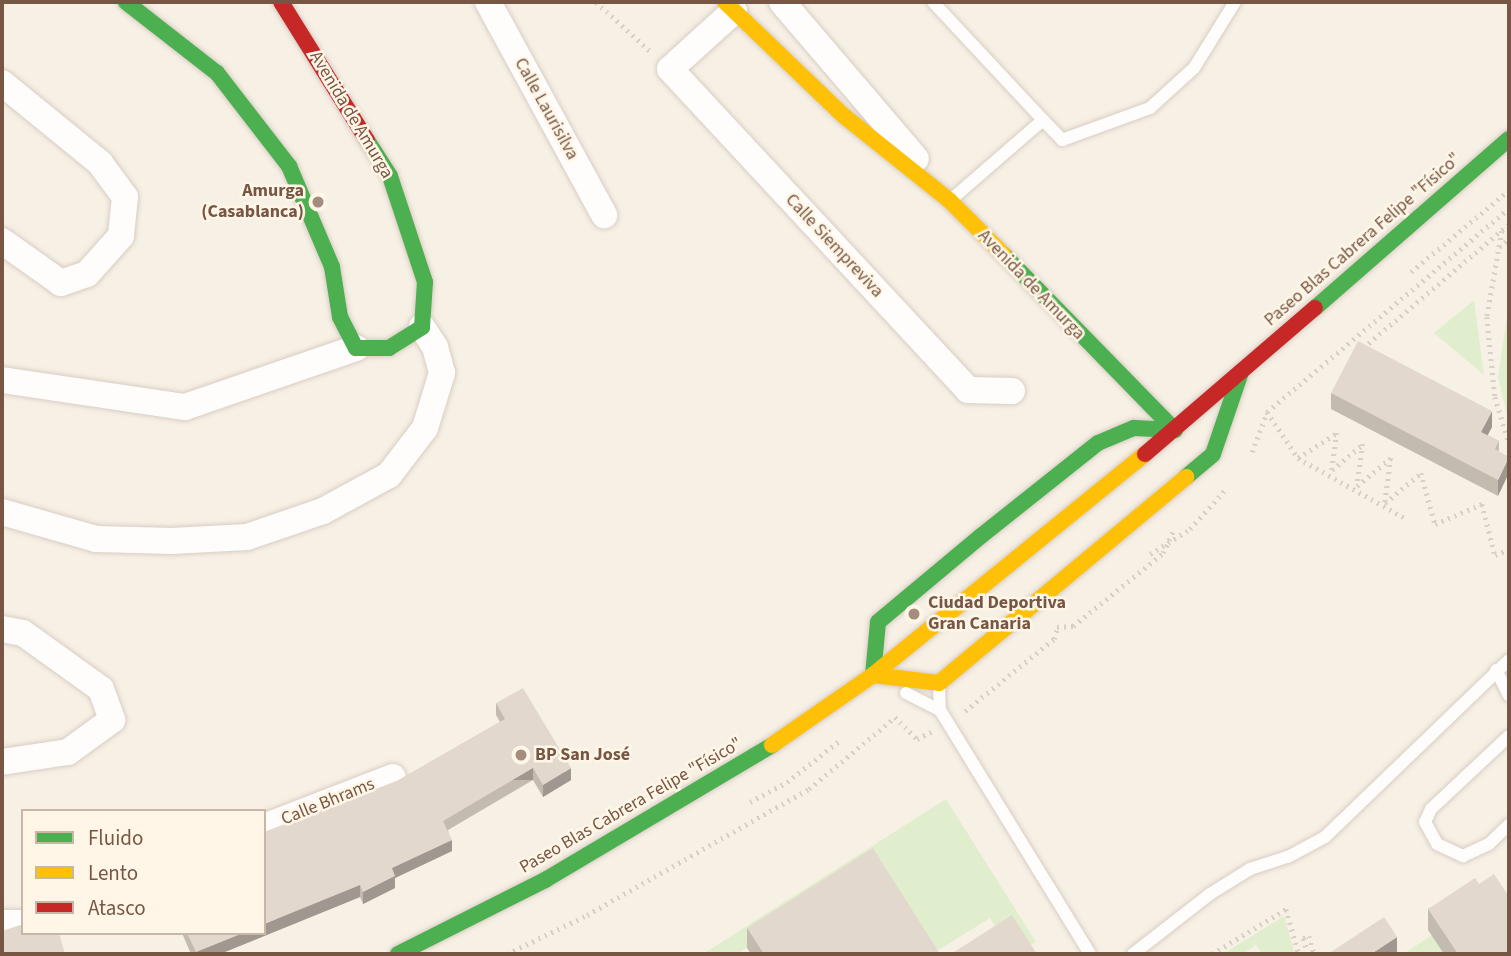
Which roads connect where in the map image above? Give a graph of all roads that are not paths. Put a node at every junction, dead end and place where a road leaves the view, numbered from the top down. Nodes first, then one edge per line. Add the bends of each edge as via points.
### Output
1 (126, 2) edge
2 (281, 2) edge
3 (488, 2) edge
4 (782, 2) edge
5 (933, 2) edge
6 (1235, 2) edge
7 (729, 6) edge
8 (804, 25) junction
9 (773, 50) junction
10 (2, 83) edge
11 (1043, 120) junction
12 (1509, 139) edge
13 (950, 201) junction
14 (604, 215) dead end
15 (2, 241) edge
16 (422, 327) junction
17 (356, 348) junction
18 (1112, 369) junction
19 (1242, 370) junction
20 (2, 380) edge
21 (1012, 391) dead end
22 (1115, 391) dead end
23 (1111, 422) dead end
24 (1175, 430) junction
25 (1098, 443) junction
26 (1169, 453) dead end
27 (1164, 477) dead end
28 (1158, 500) junction
29 (2, 512) edge
30 (2, 629) edge
31 (1509, 660) edge
32 (1496, 670) junction
33 (873, 675) junction
34 (939, 682) junction
35 (1509, 688) edge
36 (1509, 696) edge
37 (940, 710) junction
38 (1509, 736) edge
39 (2, 762) edge
40 (393, 776) dead end
41 (1509, 825) edge
42 (266, 827) edge
43 (2, 923) edge
44 (21, 923) edge
45 (398, 954) edge
46 (1090, 954) edge
47 (1133, 954) edge

1 - 17 street via 217,73 289,166 332,267 340,317
2 - 16 street, Avenida de Amurga via 390,176 425,282
3 - 14 street, Calle Laurisilva
4 - 8 street, Avenida de Amurga
5 - 11 lane
6 - 11 lane via 1194,68 1150,108 1062,139
7 - 9 street, Avenida de Amurga
7 - 21 street, Calle Siempreviva via 670,69 968,390
8 - 9 lane via 799,50
8 - 13 street, Avenida de Amurga
9 - 13 street, Avenida de Amurga via 844,116
10 - 15 street via 100,163 125,197 121,236 87,274 74,279 61,283
11 - 13 lane
12 - 19 street, Paseo Blas Cabrera Felipe "Físico"
13 - 18 street, Avenida de Amurga
16 - 17 street via 389,348
16 - 29 street via 435,347 442,373 425,428 389,475 323,511 247,537 172,541 96,539
17 - 20 street via 185,407
18 - 22 street
18 - 24 street, Avenida de Amurga
19 - 24 street, Paseo Blas Cabrera Felipe "Físico"
19 - 28 street via 1213,454
23 - 25 street
24 - 25 street via 1135,428
24 - 26 street
24 - 33 street, Paseo Blas Cabrera Felipe "Físico"
25 - 33 street via 878,622
27 - 28 street
28 - 34 street
30 - 39 street via 23,633 102,689 112,720 68,752
31 - 32 lane
32 - 35 lane
32 - 36 lane
32 - 47 lane via 1325,836 1220,888
33 - 34 street
33 - 37 lane
33 - 45 street, Paseo Blas Cabrera Felipe "Físico" via 739,767 653,818 545,880
34 - 37 lane
37 - 46 lane
38 - 41 lane via 1431,809 1425,822 1437,844 1463,856 1489,844
40 - 42 street, Calle Bhrams
43 - 44 street

